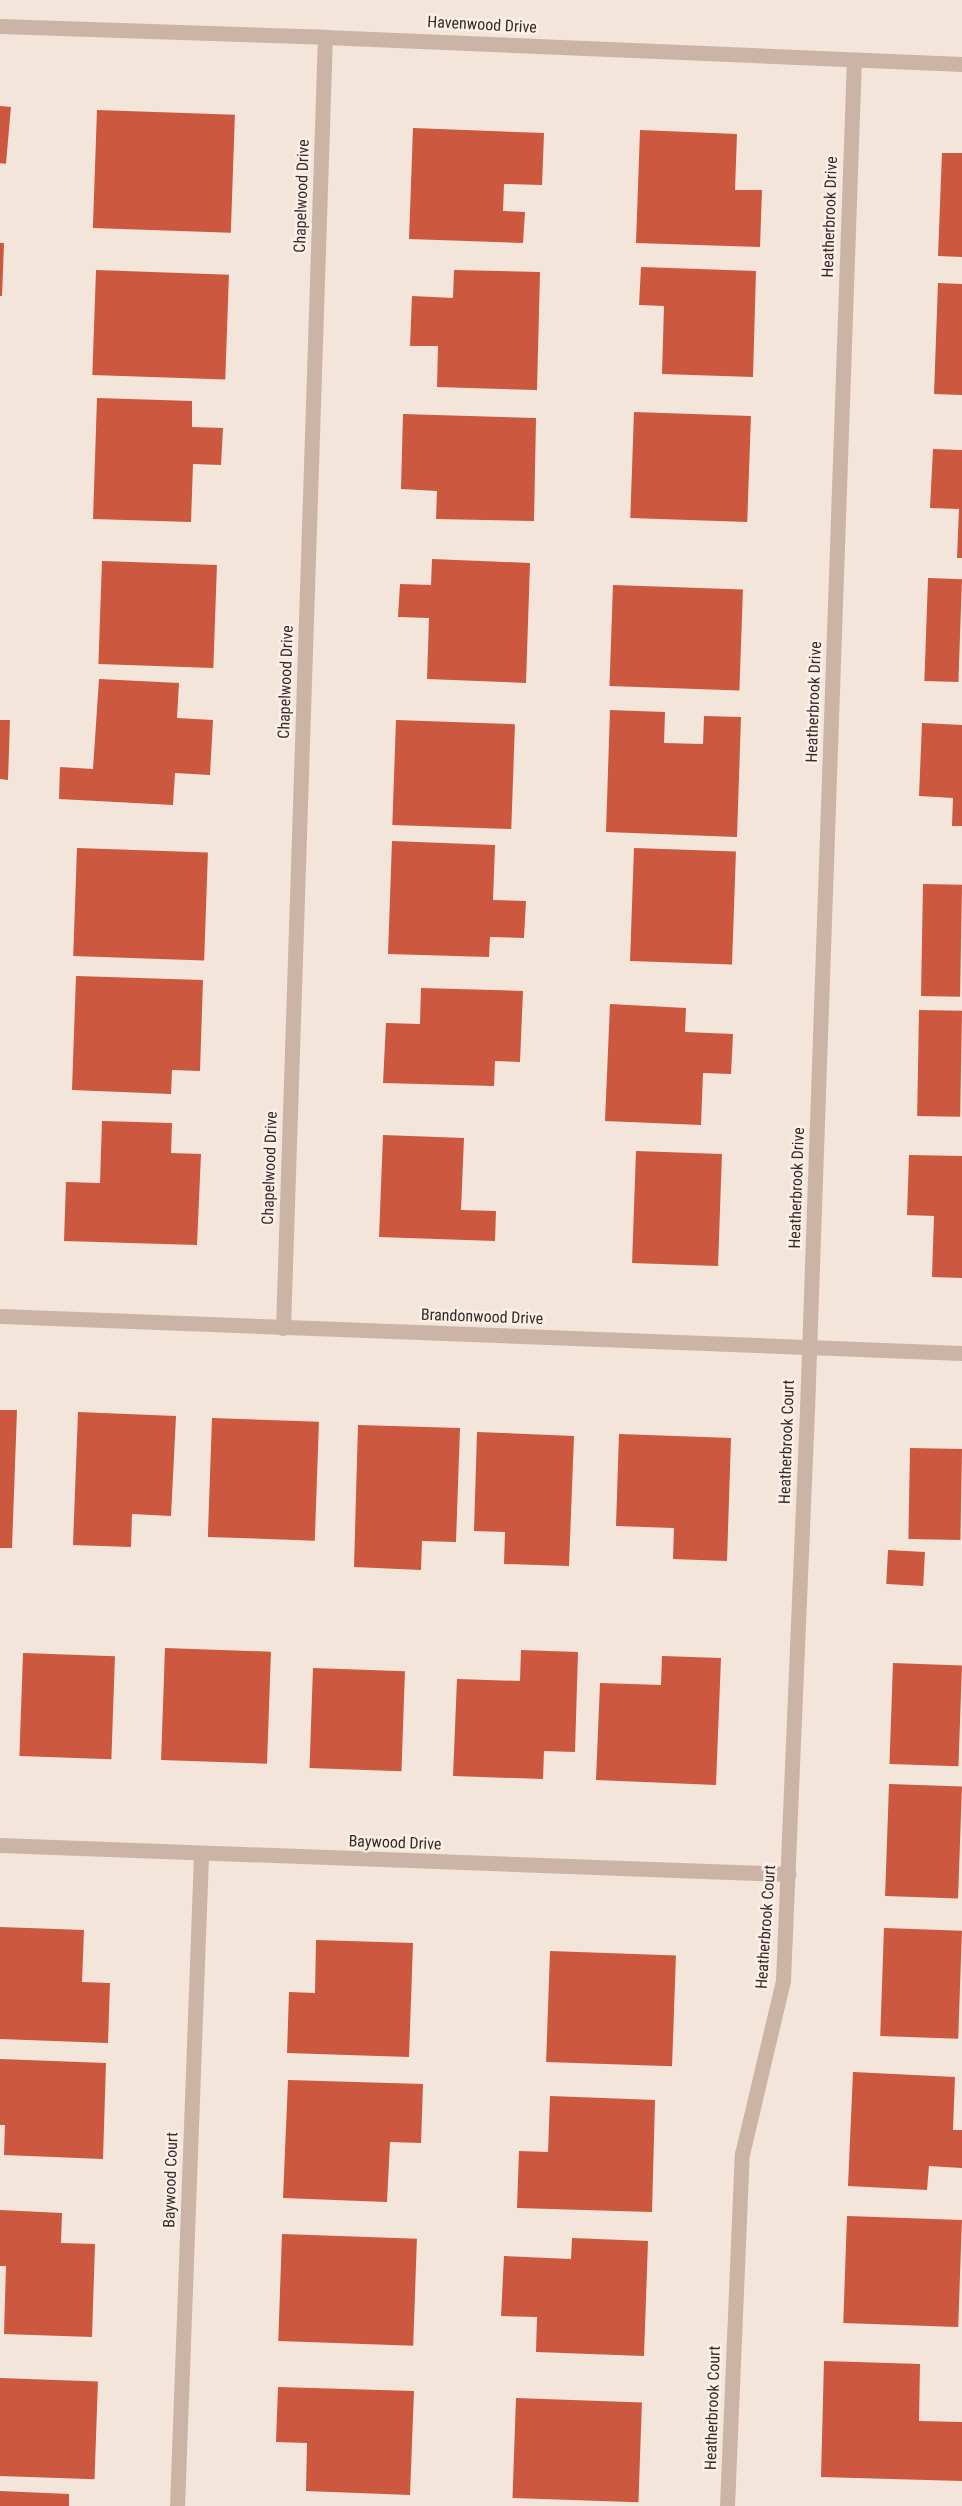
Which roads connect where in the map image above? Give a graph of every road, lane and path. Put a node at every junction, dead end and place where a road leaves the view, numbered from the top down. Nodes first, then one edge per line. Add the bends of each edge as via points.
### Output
1 (0, 26) edge
2 (325, 36) junction
3 (854, 60) junction
4 (962, 64) edge
5 (0, 1316) edge
6 (283, 1328) junction
7 (809, 1346) junction
8 (962, 1353) edge
9 (0, 1845) edge
10 (201, 1854) junction
11 (788, 1874) junction
12 (177, 2506) edge
13 (727, 2506) edge

1 - 2 street, Havenwood Drive
2 - 3 street, Havenwood Drive
2 - 6 street, Chapelwood Drive
3 - 4 street, Havenwood Drive
3 - 7 street, Heatherbrook Drive
5 - 6 street, Brandonwood Drive
6 - 7 street, Brandonwood Drive
7 - 8 street, Brandonwood Drive
7 - 11 street, Heatherbrook Court
9 - 10 street, Baywood Drive
10 - 11 street, Baywood Drive
10 - 12 street, Baywood Court
11 - 13 street, Heatherbrook Court via 783,1980 742,2154

